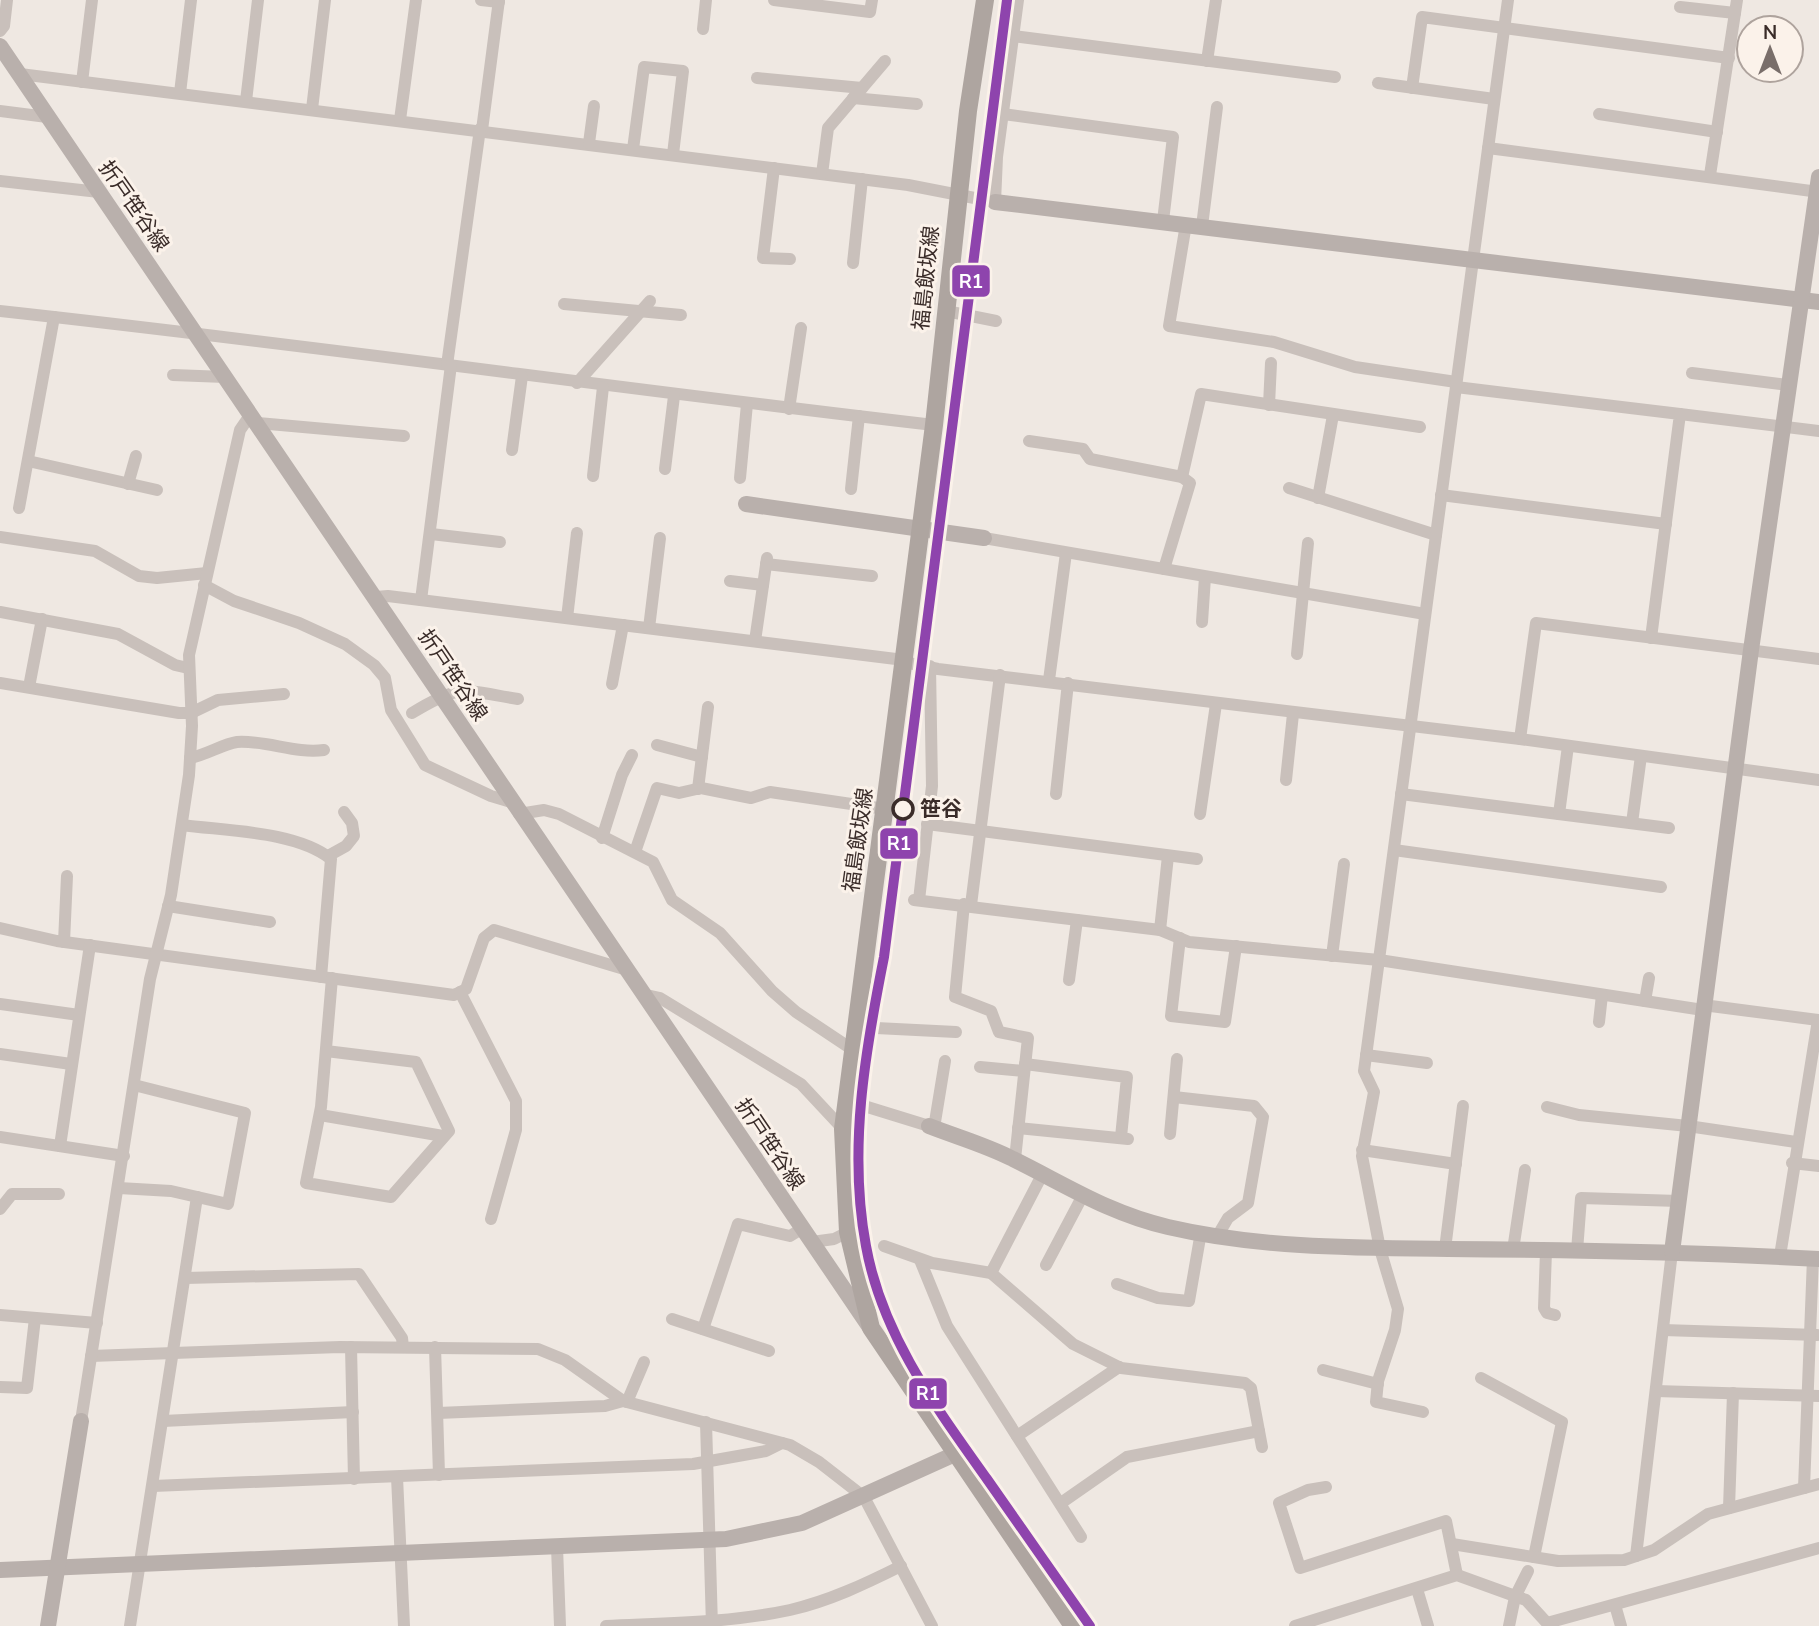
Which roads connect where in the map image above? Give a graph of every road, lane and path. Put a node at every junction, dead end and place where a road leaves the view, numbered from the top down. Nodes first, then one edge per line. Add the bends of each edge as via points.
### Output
1 (7, 0) edge
2 (92, 0) edge
3 (191, 0) edge
4 (258, 0) edge
5 (325, 0) edge
6 (416, 0) edge
7 (481, 0) edge
8 (706, 0) edge
9 (774, 0) edge
10 (872, 0) edge
11 (985, 0) edge
12 (1018, 0) edge
13 (1216, 0) edge
14 (1508, 0) edge
15 (499, 1) edge
16 (1680, 7) dead end
17 (1736, 7) edge
18 (703, 29) dead end
19 (1504, 29) junction
20 (0, 31) edge
21 (1013, 36) junction
22 (0, 46) edge
23 (1729, 58) junction
24 (885, 61) dead end
25 (1207, 61) junction
26 (20, 74) junction
27 (1335, 77) dead end
28 (757, 78) dead end
29 (82, 82) junction
30 (1378, 83) dead end
31 (1412, 88) junction
32 (180, 93) junction
33 (858, 93) junction
34 (1494, 99) junction
35 (246, 102) junction
36 (917, 104) dead end
37 (594, 106) dead end
38 (1216, 107) dead end
39 (312, 109) junction
40 (0, 111) edge
41 (1003, 114) junction
42 (1599, 114) dead end
43 (47, 117) junction
44 (400, 120) junction
45 (481, 130) junction
46 (1717, 132) junction
47 (589, 144) junction
48 (1488, 148) junction
49 (633, 149) junction
50 (673, 154) junction
51 (774, 168) junction
52 (822, 174) junction
53 (1710, 175) junction
54 (862, 179) junction
55 (0, 181) edge
56 (1818, 187) edge
57 (99, 192) junction
58 (958, 193) junction
59 (995, 202) junction
60 (1163, 220) junction
61 (1194, 225) junction
62 (790, 259) dead end
63 (1472, 261) junction
64 (853, 264) dead end
65 (1800, 300) junction
66 (650, 301) dead end
67 (1819, 302) edge
68 (564, 304) dead end
69 (640, 311) junction
70 (946, 311) junction
71 (0, 312) edge
72 (681, 315) dead end
73 (54, 317) junction
74 (996, 321) dead end
75 (800, 328) dead end
76 (196, 332) junction
77 (1271, 363) dead end
78 (449, 365) junction
79 (1692, 373) dead end
80 (173, 375) dead end
81 (522, 376) junction
82 (225, 377) junction
83 (577, 383) junction
84 (1456, 384) junction
85 (1788, 385) junction
86 (603, 387) junction
87 (674, 396) junction
88 (747, 404) junction
89 (1269, 405) junction
90 (789, 409) junction
91 (1681, 414) junction
92 (1333, 415) junction
93 (859, 416) junction
94 (255, 419) junction
95 (934, 425) junction
96 (1782, 426) junction
97 (1419, 427) dead end
98 (1819, 431) edge
99 (404, 436) dead end
100 (1029, 441) dead end
101 (512, 450) dead end
102 (136, 456) dead end
103 (28, 461) junction
104 (665, 469) dead end
105 (593, 476) dead end
106 (1182, 477) junction
107 (740, 478) dead end
108 (128, 484) junction
109 (1289, 488) dead end
110 (851, 489) dead end
111 (157, 490) dead end
112 (1441, 495) junction
113 (1318, 498) junction
114 (746, 503) dead end
115 (19, 508) dead end
116 (1666, 524) junction
117 (920, 528) junction
118 (577, 533) dead end
119 (431, 534) junction
120 (1436, 536) junction
121 (0, 537) edge
122 (660, 538) dead end
123 (984, 538) joint
124 (500, 542) dead end
125 (1308, 542) dead end
126 (1066, 553) junction
127 (1164, 569) junction
128 (872, 576) dead end
129 (1205, 577) junction
130 (205, 579) junction
131 (730, 581) dead end
132 (763, 585) junction
133 (1305, 593) junction
134 (376, 597) junction
135 (421, 600) junction
136 (0, 612) edge
137 (1426, 614) junction
138 (567, 618) junction
139 (42, 620) junction
140 (1202, 622) dead end
141 (623, 625) junction
142 (649, 628) junction
143 (1651, 638) junction
144 (755, 641) junction
145 (1751, 650) junction
146 (1297, 654) dead end
147 (1819, 659) edge
148 (904, 661) junction
149 (930, 666) junction
150 (188, 668) junction
151 (1000, 675) junction
152 (1049, 680) junction
153 (0, 683) edge
154 (1068, 683) junction
155 (612, 684) dead end
156 (29, 687) junction
157 (284, 694) dead end
158 (442, 695) junction
159 (518, 699) dead end
160 (1216, 704) junction
161 (708, 707) dead end
162 (191, 713) junction
163 (412, 713) dead end
164 (1293, 714) junction
165 (1410, 726) junction
166 (1520, 739) junction
167 (657, 745) dead end
168 (1568, 746) junction
169 (324, 750) dead end
170 (632, 755) dead end
171 (1641, 756) junction
172 (702, 757) junction
173 (190, 758) junction
174 (1735, 770) junction
175 (1286, 780) dead end
176 (1819, 780) edge
177 (698, 789) junction
178 (1056, 794) dead end
179 (1401, 794) junction
180 (515, 808) junction
181 (885, 809) junction
182 (344, 812) dead end
183 (1200, 814) dead end
184 (1559, 814) junction
185 (1632, 823) junction
186 (928, 824) junction
187 (181, 825) junction
188 (1669, 828) dead end
189 (980, 831) junction
190 (602, 838) junction
191 (1394, 850) junction
192 (635, 852) junction
193 (328, 856) junction
194 (1168, 856) junction
195 (1197, 859) dead end
196 (1344, 864) dead end
197 (67, 876) dead end
198 (1661, 887) dead end
199 (967, 904) junction
200 (168, 906) junction
201 (1077, 920) junction
202 (270, 922) dead end
203 (0, 928) edge
204 (1160, 930) junction
205 (1180, 938) junction
206 (64, 942) junction
207 (90, 945) junction
208 (1236, 946) junction
209 (156, 954) junction
210 (1332, 956) junction
211 (1379, 960) junction
212 (624, 969) junction
213 (327, 977) junction
214 (1649, 978) dead end
215 (1069, 979) dead end
216 (460, 992) junction
217 (642, 994) junction
218 (1602, 995) junction
219 (1645, 1001) junction
220 (0, 1004) edge
221 (1703, 1008) junction
222 (79, 1015) junction
223 (1599, 1022) dead end
224 (856, 1027) junction
225 (956, 1032) dead end
226 (853, 1050) junction
227 (326, 1051) junction
228 (0, 1054) edge
229 (1366, 1055) junction
230 (1177, 1059) dead end
231 (945, 1061) dead end
232 (1427, 1063) dead end
233 (71, 1064) junction
234 (980, 1067) dead end
235 (1025, 1067) junction
236 (134, 1085) junction
237 (1174, 1097) junction
238 (848, 1101) junction
239 (1463, 1106) dead end
240 (1547, 1107) dead end
241 (320, 1115) junction
242 (1688, 1126) junction
243 (931, 1127) junction
244 (1018, 1128) junction
245 (844, 1129) junction
246 (1170, 1134) dead end
247 (443, 1136) junction
248 (0, 1137) edge
249 (1796, 1142) junction
250 (60, 1146) junction
251 (1362, 1150) junction
252 (124, 1156) junction
253 (1015, 1159) junction
254 (1792, 1163) junction
255 (1456, 1164) junction
256 (1819, 1166) edge
257 (1525, 1170) dead end
258 (1042, 1175) junction
259 (119, 1190) junction
260 (59, 1194) dead end
261 (197, 1197) junction
262 (1082, 1197) junction
263 (1679, 1201) junction
264 (0, 1209) edge
265 (491, 1219) dead end
266 (848, 1232) junction
267 (1201, 1232) junction
268 (807, 1235) junction
269 (1218, 1235) junction
270 (884, 1246) dead end
271 (1380, 1249) junction
272 (1445, 1249) junction
273 (1513, 1250) junction
274 (1546, 1251) junction
275 (1577, 1251) junction
276 (1672, 1252) junction
277 (1780, 1256) junction
278 (1816, 1258) edge
279 (920, 1260) junction
280 (1046, 1265) dead end
281 (991, 1273) junction
282 (185, 1278) junction
283 (1117, 1284) dead end
284 (0, 1315) edge
285 (1555, 1315) dead end
286 (35, 1318) junction
287 (672, 1319) dead end
288 (97, 1323) junction
289 (871, 1328) junction
290 (703, 1329) junction
291 (1663, 1330) junction
292 (1815, 1335) edge
293 (351, 1347) junction
294 (403, 1347) junction
295 (435, 1347) junction
296 (769, 1351) dead end
297 (174, 1353) junction
298 (91, 1356) junction
299 (644, 1362) dead end
300 (1119, 1367) junction
301 (1323, 1370) dead end
302 (1481, 1378) dead end
303 (1378, 1384) junction
304 (0, 1387) edge
305 (1656, 1391) junction
306 (1733, 1393) junction
307 (1814, 1396) edge
308 (625, 1402) junction
309 (352, 1412) junction
310 (1423, 1412) dead end
311 (438, 1413) junction
312 (81, 1421) joint
313 (163, 1421) junction
314 (706, 1422) junction
315 (1259, 1431) junction
316 (1017, 1436) junction
317 (782, 1443) junction
318 (1262, 1447) dead end
319 (955, 1454) junction
320 (706, 1463) junction
321 (439, 1475) junction
322 (397, 1477) junction
323 (354, 1479) junction
324 (1819, 1484) edge
325 (153, 1486) junction
326 (1326, 1487) dead end
327 (1804, 1488) junction
328 (864, 1497) junction
329 (1061, 1503) junction
330 (1729, 1508) junction
331 (1081, 1536) dead end
332 (710, 1540) junction
333 (1452, 1544) junction
334 (557, 1547) junction
335 (1819, 1548) edge
336 (398, 1554) junction
337 (1636, 1556) junction
338 (1534, 1557) junction
339 (141, 1565) junction
340 (901, 1566) junction
341 (55, 1568) junction
342 (0, 1570) edge
343 (1528, 1571) dead end
344 (1457, 1575) junction
345 (1417, 1589) junction
346 (1515, 1597) junction
347 (1615, 1605) junction
348 (712, 1624) edge
349 (48, 1626) edge
350 (130, 1626) edge
351 (404, 1626) edge
352 (560, 1626) edge
353 (606, 1626) edge
354 (932, 1626) edge
355 (1073, 1626) edge
356 (1295, 1626) edge
357 (1428, 1626) edge
358 (1509, 1626) edge
359 (1621, 1626) edge

1 - 20 street
2 - 29 street
3 - 32 street
4 - 35 street
5 - 39 street
6 - 44 street
7 - 15 street
8 - 18 street
9 - 10 street via 870,12
11 - 58 main road, 福島飯坂線
12 - 21 street
13 - 25 street
14 - 19 street
15 - 45 street
16 - 17 street
17 - 23 street
19 - 23 street
19 - 31 street via 1422,17
19 - 34 street
21 - 25 street
21 - 41 street
22 - 26 street, 折戸笹谷線
23 - 46 street
24 - 33 street
25 - 27 street
26 - 29 street
26 - 43 street, 折戸笹谷線
28 - 33 street
29 - 32 street
30 - 31 street
31 - 34 street
32 - 35 street
33 - 36 street
33 - 52 street via 828,128
34 - 48 street
35 - 39 street
37 - 47 street
38 - 61 street
39 - 44 street
40 - 43 street
41 - 59 street
41 - 60 street via 1173,137
42 - 46 street
43 - 57 street, 折戸笹谷線
44 - 45 street
45 - 47 street
45 - 78 street
46 - 53 street
47 - 49 street
48 - 53 street
48 - 63 street
49 - 50 street
49 - 50 street via 643,67 683,71
50 - 51 street
51 - 52 street
51 - 62 street via 763,258
52 - 54 street
53 - 56 street
54 - 58 street
54 - 64 street
55 - 57 street
56 - 65 street
57 - 76 street, 折戸笹谷線
58 - 59 street
58 - 70 main road, 福島飯坂線
59 - 60 street
60 - 61 street
61 - 63 street
61 - 84 street via 1169,326 1274,342 1355,367
63 - 65 street
63 - 84 street
65 - 67 street
65 - 85 street
66 - 69 street
68 - 69 street
69 - 72 street
69 - 83 street
70 - 74 street
70 - 95 main road, 福島飯坂線
71 - 73 street
73 - 76 street
73 - 103 street
75 - 90 street
76 - 78 street
76 - 82 street, 折戸笹谷線
77 - 89 street
78 - 81 street
78 - 119 street
79 - 85 street
80 - 82 street
81 - 83 street
81 - 101 street
82 - 94 street, 折戸笹谷線
83 - 86 street
84 - 91 street
84 - 112 street
85 - 96 street
86 - 87 street
86 - 105 street
87 - 88 street
87 - 104 street
88 - 90 street
88 - 107 street
89 - 92 street
89 - 106 street via 1200,394
90 - 93 street
91 - 96 street
91 - 116 street
92 - 97 street
92 - 113 street
93 - 95 street
93 - 110 street
94 - 99 street
94 - 130 street via 240,430
94 - 134 street, 折戸笹谷線
95 - 117 main road, 福島飯坂線
96 - 98 street
96 - 145 street
100 - 106 street via 1083,449 1090,460
102 - 108 street
103 - 108 street
103 - 115 street
106 - 127 street via 1190,482 1188,495
108 - 111 street
109 - 113 street
112 - 116 street
112 - 120 street
113 - 120 street
114 - 117 street
116 - 143 street
117 - 123 street
117 - 148 main road, 福島飯坂線
118 - 138 street
119 - 124 street
119 - 135 street
120 - 137 street
121 - 130 street via 95,551 139,576
122 - 142 street
123 - 126 street
125 - 133 street
126 - 127 street
126 - 152 street
127 - 129 street
128 - 132 street via 767,560
129 - 133 street
129 - 140 street
130 - 150 street
130 - 180 street via 234,601 345,644 374,665 385,678 391,710 425,765
131 - 132 street
132 - 144 street
133 - 137 street
133 - 146 street
134 - 135 street
134 - 158 street, 折戸笹谷線
135 - 138 street
136 - 139 street
137 - 165 street
138 - 141 street
139 - 150 street via 118,634
139 - 156 street
141 - 142 street
141 - 155 street
142 - 144 street
143 - 145 street
143 - 166 street via 1536,623
144 - 148 street
145 - 147 street
145 - 174 street
148 - 149 street
148 - 181 main road, 福島飯坂線
149 - 151 street
149 - 186 street via 932,786
150 - 162 street
151 - 152 street
151 - 189 street
152 - 154 street
153 - 156 street
154 - 160 street
154 - 178 street
156 - 162 street
157 - 162 street via 218,701
158 - 159 street via 461,689
158 - 163 street
158 - 180 street, 折戸笹谷線
160 - 164 street
160 - 183 street
161 - 172 street
162 - 173 street
164 - 165 street
164 - 175 street
165 - 166 street
165 - 179 street
166 - 168 street
167 - 172 street
168 - 171 street
168 - 184 street
169 - 173 street via 234,742
170 - 190 street
171 - 174 street
171 - 185 street
172 - 177 street
173 - 187 street
174 - 176 street
174 - 221 street
177 - 181 street via 751,798 770,792
177 - 192 street via 679,793 657,788
179 - 184 street
179 - 191 street
180 - 190 street via 559,814
180 - 212 street, 折戸笹谷線
181 - 224 main road, 福島飯坂線
182 - 193 street via 354,836
184 - 185 street
185 - 188 street
186 - 189 street
186 - 199 street via 916,900
187 - 193 street via 287,839 316,847
187 - 200 street
189 - 194 street
189 - 199 street
190 - 192 street
191 - 198 street
191 - 211 street
192 - 226 street via 653,862 673,900 720,933 772,991
193 - 213 street
194 - 195 street
194 - 204 street
196 - 210 street
197 - 206 street
199 - 201 street
199 - 235 street via 955,997 991,1011 999,1032 1028,1038
200 - 202 street
200 - 209 street
201 - 204 street
201 - 215 street
203 - 206 street
204 - 205 street
205 - 208 street
205 - 208 street via 1171,1016 1225,1022
206 - 207 street
207 - 209 street
207 - 222 street
208 - 210 street
209 - 213 street
209 - 236 street
210 - 211 street
211 - 218 street
211 - 229 street
212 - 216 street via 494,930 484,938 466,989
212 - 217 street, 折戸笹谷線
213 - 216 street via 454,995
213 - 227 street
214 - 219 street
216 - 265 street via 516,1101 516,1130
217 - 245 street via 660,998 801,1084
217 - 268 street, 折戸笹谷線
218 - 219 street
218 - 223 street
219 - 221 street
220 - 222 street
221 - 242 street
221 - 249 street via 1818,1020
222 - 233 street
224 - 225 street
224 - 226 main road, 福島飯坂線
226 - 238 main road, 福島飯坂線
227 - 241 street
227 - 247 street via 416,1062 449,1131
228 - 233 street
229 - 232 street
229 - 251 street via 1364,1071 1374,1092
230 - 237 street
231 - 243 street
233 - 250 street
234 - 235 street
235 - 244 street
235 - 244 street via 1127,1077 1124,1138
236 - 252 street
236 - 261 street via 245,1113 228,1204
237 - 246 street
237 - 269 street via 1254,1106 1262,1117 1248,1203 1228,1218
238 - 243 street
238 - 245 main road, 福島飯坂線
239 - 255 street
240 - 242 street via 1579,1115
241 - 247 street
241 - 247 street via 306,1183 391,1197
242 - 249 street
242 - 263 street
243 - 253 street
244 - 253 street
245 - 266 main road, 福島飯坂線
248 - 250 street
249 - 254 street
250 - 252 street
251 - 255 street
251 - 271 street
252 - 259 street
253 - 258 street
254 - 256 street
254 - 277 street
255 - 272 street
257 - 273 street
258 - 262 street
258 - 281 street
259 - 261 street via 171,1191
259 - 288 street
260 - 264 street via 12,1194
261 - 282 street
262 - 267 street via 1167,1227
262 - 280 street
263 - 275 street via 1581,1198
263 - 276 street
266 - 268 street via 834,1239
266 - 289 main road, 福島飯坂線
267 - 269 street
267 - 283 street via 1189,1301 1158,1298
268 - 289 street, 折戸笹谷線
268 - 290 street via 790,1236 738,1224
269 - 271 street
270 - 279 street
271 - 272 street
271 - 303 street via 1398,1309
272 - 273 street
273 - 274 street
274 - 275 street
274 - 285 street via 1545,1308
275 - 276 street
276 - 277 street
276 - 291 street
277 - 278 street
278 - 292 street
279 - 281 street
279 - 316 street via 947,1326
281 - 300 street via 1073,1344
282 - 294 street via 359,1274 402,1338
282 - 297 street
284 - 286 street
286 - 288 street
286 - 304 street via 27,1388
287 - 290 street
288 - 298 street
289 - 319 main road, 福島飯坂線
290 - 296 street
291 - 292 street
291 - 305 street
292 - 307 street
293 - 294 street
293 - 297 street
293 - 309 street
294 - 295 street
295 - 308 street via 538,1349 565,1360
295 - 311 street
297 - 298 street
297 - 313 street
298 - 312 street
299 - 308 street
300 - 315 street via 1245,1382 1251,1388
300 - 316 street
301 - 303 street
302 - 338 street via 1562,1422
303 - 310 street via 1376,1402
305 - 306 street
305 - 337 street
306 - 307 street
306 - 330 street
307 - 327 street
308 - 311 street
308 - 314 street
309 - 313 street
309 - 323 street
311 - 321 street
312 - 341 street
313 - 325 street
314 - 317 street
314 - 320 street
315 - 318 street
315 - 329 street via 1127,1457
316 - 329 street
317 - 320 street via 766,1451
317 - 328 street via 819,1462
319 - 328 street
319 - 355 main road, 福島飯坂線
320 - 321 street
320 - 332 street
321 - 322 street
322 - 323 street
322 - 336 street
323 - 325 street
324 - 327 street
325 - 339 street
326 - 333 street via 1279,1503 1300,1568 1446,1521
327 - 330 street
328 - 332 street via 783,1529
328 - 340 street
329 - 331 street
330 - 337 street via 1708,1514 1654,1550
332 - 334 street
332 - 348 street
333 - 338 street
333 - 344 street
334 - 336 street
334 - 352 street
335 - 347 street
336 - 339 street
336 - 351 street
337 - 338 street via 1588,1563
339 - 341 street
339 - 350 street
340 - 348 street via 791,1610
340 - 354 street
341 - 342 street
341 - 349 street
343 - 346 street
344 - 345 street
344 - 346 street
345 - 356 street
345 - 357 street
346 - 347 street via 1526,1600 1547,1623
346 - 358 street
347 - 359 street
348 - 353 street

